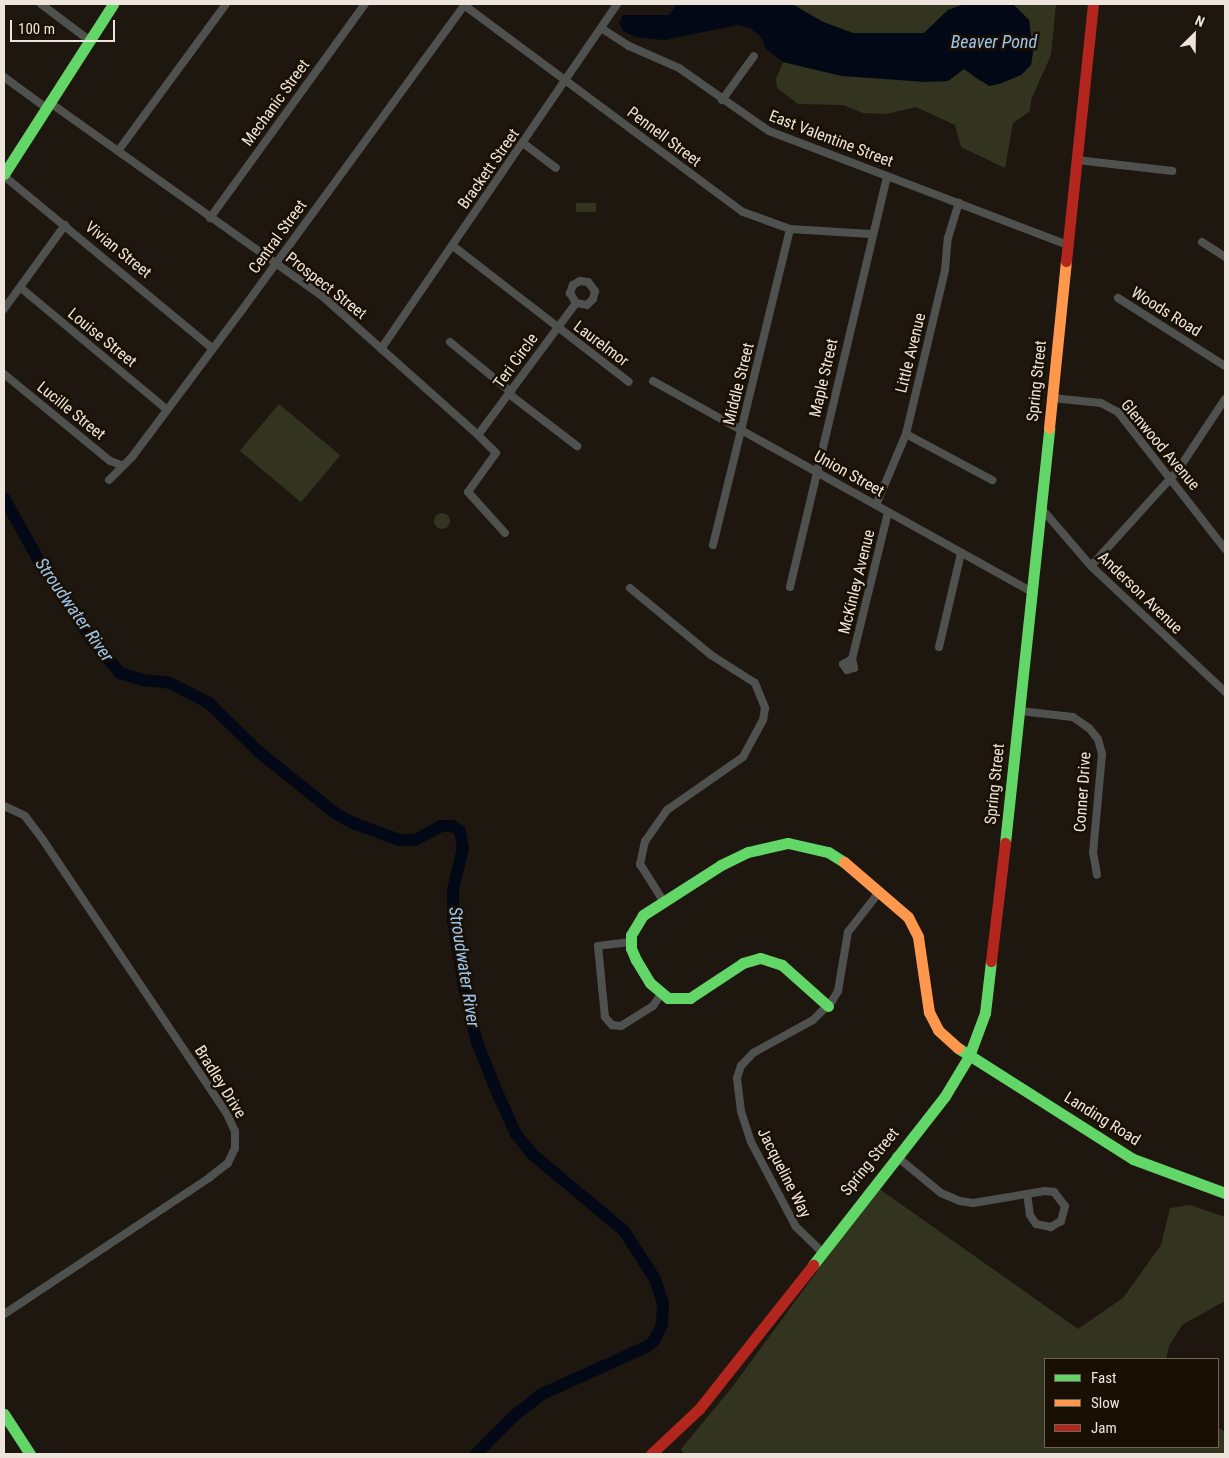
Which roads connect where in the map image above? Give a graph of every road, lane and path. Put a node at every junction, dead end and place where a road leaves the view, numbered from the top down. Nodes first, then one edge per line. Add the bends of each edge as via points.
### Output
1 (41, 4) edge
2 (113, 4) edge
3 (226, 4) edge
4 (365, 4) edge
5 (464, 4) edge
6 (617, 4) edge
7 (1093, 4) edge
8 (601, 28) junction
9 (89, 40) junction
10 (754, 56) dead end
11 (4, 77) edge
12 (566, 82) junction
13 (722, 100) junction
14 (47, 104) junction
15 (523, 143) junction
16 (118, 151) junction
17 (1077, 160) junction
18 (556, 168) dead end
19 (1172, 171) dead end
20 (4, 175) edge
21 (887, 176) junction
22 (959, 203) junction
23 (210, 218) junction
24 (65, 225) junction
25 (790, 229) junction
26 (871, 234) junction
27 (1202, 242) dead end
28 (1067, 245) junction
29 (453, 246) junction
30 (1225, 257) edge
31 (276, 264) junction
32 (21, 288) junction
33 (1118, 298) dead end
34 (576, 303) dead end
35 (4, 309) edge
36 (558, 328) junction
37 (450, 342) dead end
38 (212, 348) junction
39 (381, 349) junction
40 (1225, 366) edge
41 (4, 374) edge
42 (653, 381) dead end
43 (629, 382) dead end
44 (510, 393) junction
45 (1052, 398) junction
46 (1225, 399) edge
47 (166, 409) junction
48 (742, 430) junction
49 (906, 434) junction
50 (478, 435) junction
51 (577, 446) dead end
52 (121, 465) junction
53 (817, 472) junction
54 (1171, 478) junction
55 (109, 480) dead end
56 (992, 480) dead end
57 (876, 505) junction
58 (1040, 507) junction
59 (888, 512) junction
60 (505, 533) dead end
61 (713, 545) dead end
62 (1225, 549) edge
63 (961, 553) junction
64 (1091, 566) junction
65 (790, 587) dead end
66 (630, 588) dead end
67 (1032, 592) junction
68 (939, 647) dead end
69 (852, 659) dead end
70 (1225, 692) edge
71 (1020, 711) junction
72 (4, 806) edge
73 (1097, 875) dead end
74 (880, 891) junction
75 (664, 902) junction
76 (630, 942) junction
77 (661, 994) junction
78 (828, 1006) junction
79 (969, 1056) junction
80 (896, 1156) junction
81 (1026, 1194) junction
82 (1225, 1194) edge
83 (821, 1251) junction
84 (4, 1314) edge
85 (4, 1414) edge
86 (30, 1454) edge
87 (651, 1454) edge

1 - 9 street
2 - 9 main road
3 - 16 street
4 - 23 street, Mechanic Street
5 - 12 street, Pennell Street
5 - 31 street, Central Street
6 - 8 street, Brackett Street
7 - 17 main road, Spring Street
8 - 12 street, Brackett Street
8 - 13 street, East Valentine Street via 629,46 673,65
9 - 14 main road
10 - 13 street
11 - 14 street, Prospect Street
12 - 15 street, Brackett Street
12 - 25 street, Pennell Street via 732,205
13 - 21 street, East Valentine Street via 768,130
14 - 16 street, Prospect Street
14 - 20 main road
15 - 18 street
15 - 29 street, Brackett Street
16 - 23 street, Prospect Street
17 - 19 street
17 - 28 main road, Spring Street
20 - 24 street, Vivian Street
21 - 22 street, East Valentine Street
21 - 26 street, Maple Street
22 - 28 street, East Valentine Street
22 - 49 street, Little Avenue via 948,238 945,270
23 - 31 street, Prospect Street
24 - 32 street
24 - 38 street, Vivian Street
25 - 26 street, Pennell Street
25 - 48 street, Middle Street
26 - 53 street, Maple Street
27 - 30 street
28 - 45 main road, Spring Street
29 - 36 street, Laurelmor
29 - 39 street, Brackett Street
31 - 38 street, Central Street
31 - 39 street, Prospect Street via 321,295
32 - 35 street
32 - 47 street, Louise Street
33 - 40 street, Woods Road
34 - 36 street, Teri Circle
36 - 43 street, Laurelmor
36 - 44 street, Teri Circle
37 - 44 street
38 - 47 street, Central Street
39 - 50 street, Prospect Street
41 - 52 street, Lucille Street via 110,461
42 - 48 street, Union Street
44 - 50 street, Teri Circle
44 - 51 street
45 - 54 street, Glenwood Avenue via 1112,407
45 - 58 main road, Spring Street
46 - 54 street
47 - 52 street, Central Street via 126,464
48 - 53 street, Union Street
48 - 61 street, Middle Street
49 - 56 street
49 - 57 street, Little Avenue
50 - 60 street, Prospect Street via 496,453 468,492
52 - 55 street, Central Street
53 - 57 street, Union Street
53 - 65 street, Maple Street
54 - 62 street, Glenwood Avenue
54 - 64 street
57 - 59 street, Union Street
58 - 64 street, Anderson Avenue
58 - 67 main road, Spring Street
59 - 63 street, Union Street
59 - 69 street, McKinley Avenue
63 - 67 street, Union Street
63 - 68 street
64 - 70 street, Anderson Avenue
66 - 75 street via 710,656 755,683 765,708 763,720 743,757 667,810 645,841 640,864
67 - 71 main road, Spring Street
71 - 73 street, Conner Drive via 1073,717 1098,739 1102,754 1093,852
71 - 79 main road, Spring Street via 989,989 985,1013
72 - 84 street, Bradley Drive via 25,816 43,840 226,1112 235,1139 232,1156 222,1169
74 - 75 main road, Landing Road via 828,852 788,843 765,846 721,865
74 - 78 street, Jacqueline Way via 850,928 844,945 838,991
74 - 79 main road, Landing Road via 908,917 918,936 932,1021 944,1037
75 - 76 main road, Landing Road via 639,920
76 - 77 main road via 636,960
76 - 77 street via 598,946 604,1017 612,1025 621,1026 652,1006
77 - 78 main road via 672,999 690,998 743,963 765,959 787,969
78 - 83 street, Jacqueline Way via 813,1020 749,1057 738,1072 737,1085 751,1142 796,1227
79 - 80 main road, Spring Street via 945,1096
79 - 82 main road, Landing Road via 1133,1159
80 - 81 street via 921,1178 956,1200 973,1203
80 - 83 main road, Spring Street
81 - 81 street via 1048,1191 1059,1196 1065,1210 1061,1221 1050,1227 1036,1224 1030,1215
83 - 87 main road, Spring Street via 720,1384
85 - 86 main road

